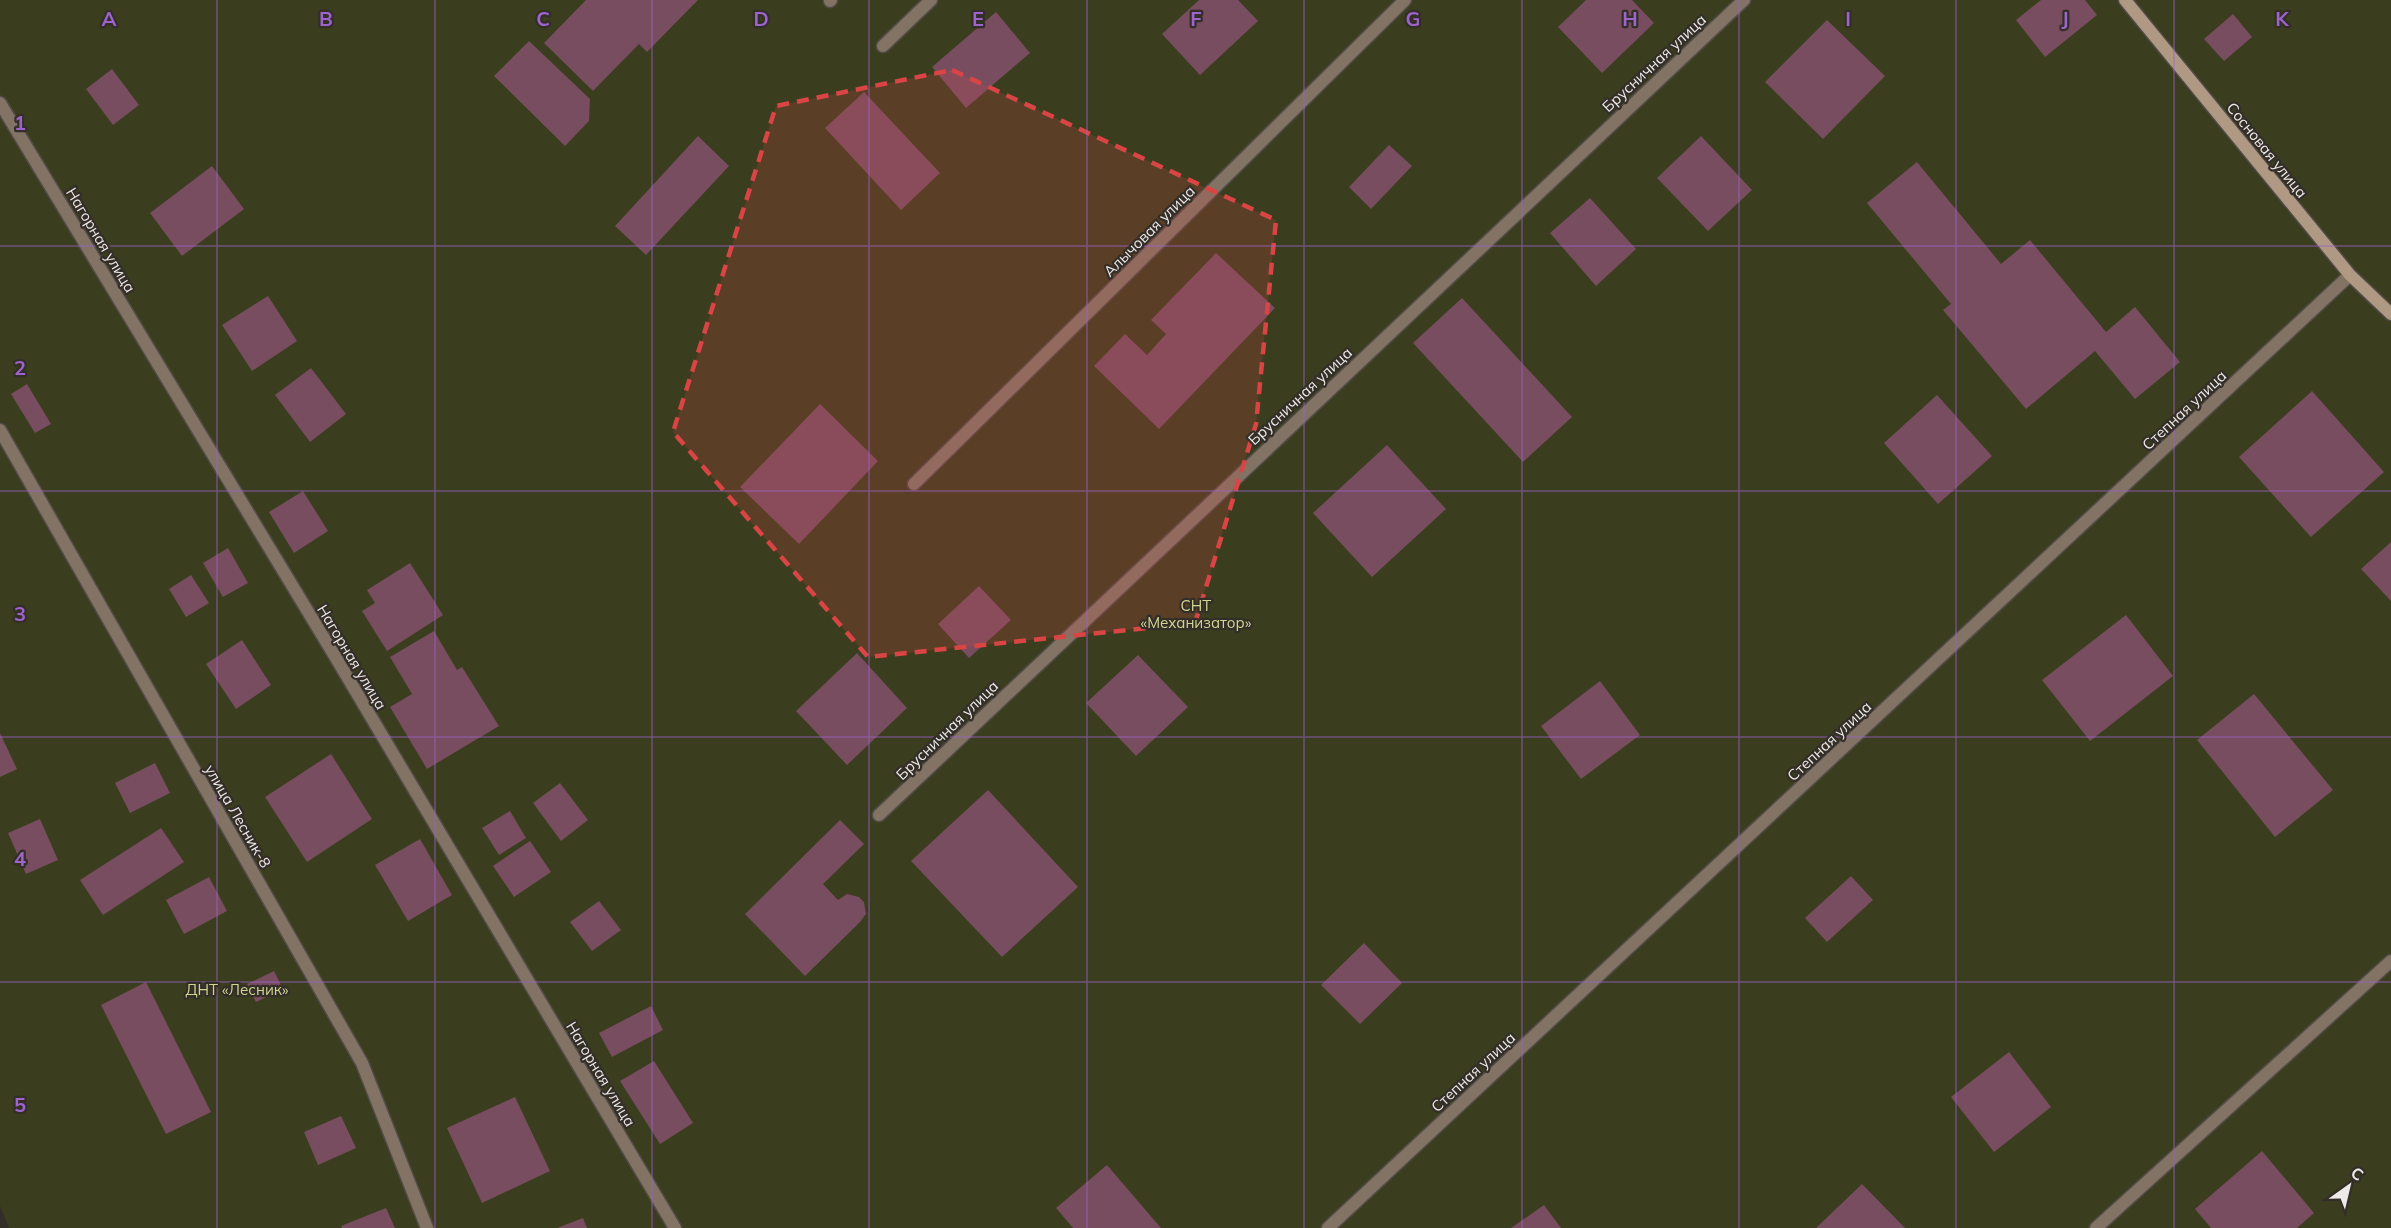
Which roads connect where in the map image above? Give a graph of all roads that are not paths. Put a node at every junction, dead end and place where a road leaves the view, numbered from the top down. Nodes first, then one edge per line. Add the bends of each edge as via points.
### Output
1 (931, 0) edge
2 (1405, 0) edge
3 (1744, 0) edge
4 (2125, 0) edge
5 (883, 46) dead end
6 (0, 103) edge
7 (2350, 276) junction
8 (2391, 314) edge
9 (0, 430) edge
10 (914, 484) dead end
11 (879, 815) dead end
12 (2391, 961) edge
13 (427, 1228) edge
14 (675, 1228) edge
15 (1328, 1228) edge
16 (2097, 1228) edge

1 - 5 street
2 - 10 street, Алычовая улица
3 - 11 street, Брусничная улица
4 - 7 street, Сосновая улица
6 - 14 street, Нагорная улица
7 - 8 street, Сосновая улица
7 - 15 street, Степная улица
9 - 13 street, улица Лесник-8 via 362,1063
12 - 16 street

